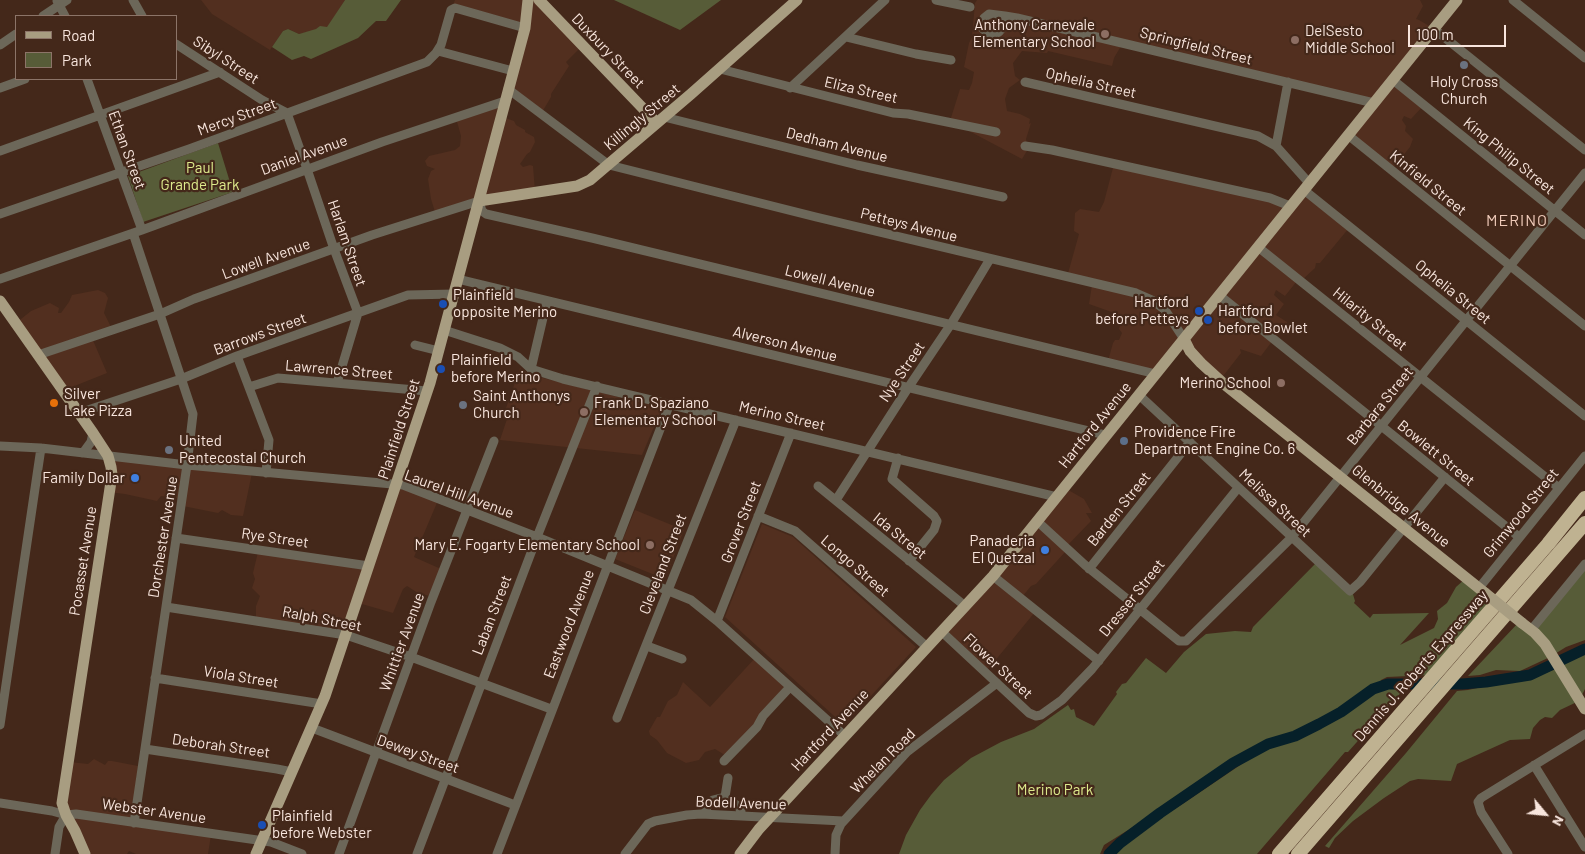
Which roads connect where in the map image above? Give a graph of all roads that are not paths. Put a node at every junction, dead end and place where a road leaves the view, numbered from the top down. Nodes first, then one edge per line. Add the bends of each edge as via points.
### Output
1 (133, 0) edge
2 (528, 0) edge
3 (539, 0) edge
4 (797, 0) edge
5 (885, 0) edge
6 (936, 0) edge
7 (1457, 0) edge
8 (1513, 0) edge
9 (61, 2) edge
10 (970, 7) dead end
11 (43, 15) edge
12 (65, 15) edge
13 (141, 15) edge
14 (1010, 17) dead end
15 (525, 28) junction
16 (1434, 28) junction
17 (15, 35) edge
18 (846, 37) junction
19 (0, 44) edge
20 (178, 45) edge
21 (438, 51) junction
22 (1585, 58) edge
23 (951, 60) dead end
24 (720, 69) junction
25 (513, 71) junction
26 (220, 72) junction
27 (22, 80) edge
28 (87, 80) edge
29 (1393, 80) junction
30 (1025, 82) dead end
31 (1288, 82) junction
32 (0, 88) edge
33 (790, 88) junction
34 (508, 89) junction
35 (505, 101) junction
36 (1374, 103) junction
37 (287, 113) junction
38 (100, 115) junction
39 (660, 120) junction
40 (996, 132) dead end
41 (1348, 135) junction
42 (1025, 146) dead end
43 (1276, 146) junction
44 (1585, 150) edge
45 (0, 151) edge
46 (608, 165) junction
47 (308, 169) junction
48 (121, 172) junction
49 (1585, 173) edge
50 (1306, 186) junction
51 (1003, 197) dead end
52 (492, 200) junction
53 (479, 201) junction
54 (1290, 206) junction
55 (1555, 210) junction
56 (0, 214) edge
57 (498, 216) junction
58 (138, 231) junction
59 (1585, 234) edge
60 (1258, 247) junction
61 (334, 249) junction
62 (990, 259) junction
63 (1510, 266) junction
64 (0, 278) edge
65 (458, 279) junction
66 (454, 294) junction
67 (1219, 296) junction
68 (0, 300) edge
69 (548, 301) junction
70 (358, 313) junction
71 (160, 314) junction
72 (1466, 320) junction
73 (951, 324) junction
74 (1585, 326) edge
75 (444, 330) junction
76 (1184, 339) junction
77 (415, 345) dead end
78 (439, 351) junction
79 (38, 355) junction
80 (237, 356) junction
81 (530, 369) junction
82 (1156, 374) junction
83 (1421, 377) junction
84 (181, 379) junction
85 (337, 382) junction
86 (597, 386) junction
87 (249, 387) junction
88 (908, 388) junction
89 (427, 391) junction
90 (1139, 395) junction
91 (669, 406) junction
92 (79, 413) junction
93 (1585, 416) edge
94 (736, 420) junction
95 (1381, 426) junction
96 (93, 433) junction
97 (791, 433) junction
98 (1106, 436) junction
99 (494, 441) dead end
100 (1190, 442) junction
101 (0, 446) edge
102 (41, 448) junction
103 (868, 451) junction
104 (82, 453) junction
105 (108, 456) junction
106 (1585, 456) edge
107 (898, 458) junction
108 (188, 465) junction
109 (266, 473) junction
110 (1340, 477) junction
111 (1445, 478) junction
112 (396, 484) junction
113 (818, 486) dead end
114 (1238, 488) junction
115 (1559, 488) junction
116 (1057, 497) junction
117 (1585, 498) edge
118 (836, 500) junction
119 (467, 510) junction
120 (758, 516) junction
121 (1037, 521) junction
122 (1585, 523) edge
123 (1404, 528) junction
124 (536, 537) junction
125 (1519, 537) junction
126 (176, 538) junction
127 (1291, 538) junction
128 (909, 561) junction
129 (1585, 564) edge
130 (369, 566) junction
131 (606, 566) junction
132 (1089, 569) junction
133 (993, 576) junction
134 (668, 590) junction
135 (1482, 590) junction
136 (965, 606) junction
137 (166, 608) junction
138 (1140, 609) junction
139 (717, 621) junction
140 (1532, 630) junction
141 (942, 632) junction
142 (346, 635) junction
143 (647, 646) junction
144 (927, 647) junction
145 (411, 657) junction
146 (682, 660) dead end
147 (1099, 661) junction
148 (155, 678) junction
149 (997, 683) junction
150 (481, 684) junction
151 (790, 687) junction
152 (322, 704) junction
153 (551, 709) junction
154 (1585, 709) edge
155 (1038, 716) joint
156 (617, 718) dead end
157 (0, 725) edge
158 (312, 728) junction
159 (1585, 734) edge
160 (845, 736) junction
161 (145, 749) junction
162 (376, 753) junction
163 (724, 762) dead end
164 (1534, 765) junction
165 (292, 772) junction
166 (728, 778) dead end
167 (446, 779) junction
168 (724, 797) junction
169 (0, 803) edge
170 (515, 804) junction
171 (705, 814) junction
172 (66, 815) junction
173 (741, 816) junction
174 (769, 818) junction
175 (843, 821) junction
176 (134, 823) junction
177 (57, 836) junction
178 (78, 836) junction
179 (262, 842) junction
180 (1585, 847) edge
181 (55, 854) edge
182 (85, 854) edge
183 (256, 854) edge
184 (302, 854) edge
185 (339, 854) edge
186 (418, 854) edge
187 (497, 854) edge
188 (625, 854) edge
189 (740, 854) edge
190 (834, 854) edge
191 (1279, 854) edge
192 (1298, 854) edge
193 (1508, 854) edge

1 - 13 street
2 - 15 main road, Plainfield Street
3 - 39 main road, Duxbury Street
4 - 24 main road, Killingly Street
5 - 18 street
6 - 10 street
7 - 16 main road, Hartford Avenue
8 - 22 street
9 - 11 street
9 - 12 street
14 - 31 street, Springfield Street
15 - 21 street via 455,8 451,10
15 - 25 main road, Plainfield Street
16 - 29 main road, Hartford Avenue
16 - 44 street
17 - 19 street
18 - 23 street
18 - 33 street
20 - 26 street, Sibyl Street
21 - 25 street
21 - 37 street, Mercy Street via 427,62
24 - 33 street, Eliza Street
24 - 39 main road, Killingly Street
25 - 34 main road, Plainfield Street
26 - 37 street, Sibyl Street
26 - 38 street
27 - 32 street
28 - 38 street, Ethan Street
29 - 36 main road, Hartford Avenue
29 - 55 street, King Philip Street
30 - 43 street, Ophelia Street via 1258,136
31 - 36 street, Springfield Street
31 - 43 street
33 - 40 street, Eliza Street via 893,113
34 - 35 main road, Plainfield Street
34 - 46 street
35 - 47 street, Daniel Avenue
35 - 53 main road, Plainfield Street
36 - 41 main road, Hartford Avenue
37 - 47 street, Harlam Street
37 - 48 street, Mercy Street
38 - 45 street
38 - 48 street, Ethan Street
39 - 46 main road, Killingly Street
39 - 51 street, Dedham Avenue
41 - 50 main road, Hartford Avenue
41 - 63 street, Kinfield Street
42 - 54 street via 1270,198
43 - 50 street, Ophelia Street
46 - 52 main road, Killingly Street via 577,186
46 - 62 street, Petteys Avenue
47 - 58 street, Daniel Avenue
47 - 61 street, Harlam Street
48 - 56 street, Mercy Street
48 - 58 street, Ethan Street
49 - 55 street, Barbara Street
50 - 54 main road, Hartford Avenue
50 - 72 street, Ophelia Street
52 - 53 main road, Killingly Street
52 - 57 street
53 - 57 street, Lowell Avenue via 482,211
53 - 61 street, Lowell Avenue
53 - 65 main road, Plainfield Street
54 - 60 main road, Hartford Avenue
55 - 59 street, King Philip Street
55 - 63 street, Barbara Street
57 - 73 street, Lowell Avenue
58 - 64 street, Daniel Avenue
58 - 71 street, Dorchester Avenue
60 - 67 main road, Hartford Avenue
60 - 83 street, Hilarity Street
61 - 70 street, Harlam Street
61 - 71 street, Lowell Avenue
62 - 73 street, Nye Street
62 - 76 street, Petteys Avenue via 1144,296 1165,310
63 - 72 street, Barbara Street
63 - 74 street, Kinfield Street
65 - 66 main road, Plainfield Street
65 - 69 street, Alverson Avenue
66 - 70 street, Barrows Street via 408,295
66 - 75 main road, Plainfield Street
67 - 76 main road, Hartford Avenue
67 - 95 street, Bowlett Street
68 - 79 main road, Pocasset Avenue
69 - 81 street
69 - 88 street, Alverson Avenue
70 - 80 street, Barrows Street
70 - 85 street
71 - 79 street, Lowell Avenue
71 - 84 street, Dorchester Avenue
72 - 83 street, Barbara Street
72 - 93 street, Ophelia Street
73 - 82 street, Lowell Avenue
73 - 88 street, Nye Street
75 - 78 main road, Plainfield Street
75 - 81 street, Merino Street via 506,351
76 - 82 main road, Hartford Avenue
76 - 110 main road, Glenbridge Avenue via 1196,358 1224,384
77 - 78 street
78 - 89 main road, Plainfield Street
79 - 92 main road, Pocasset Avenue
80 - 84 street, Barrows Street
80 - 87 street
81 - 86 street, Merino Street
82 - 90 main road, Hartford Avenue
83 - 95 street, Barbara Street
83 - 115 street, Hilarity Street
84 - 92 street, Barrows Street
84 - 108 street, Dorchester Avenue via 193,414
85 - 87 street, Lawrence Street via 278,378
85 - 89 street, Lawrence Street
86 - 91 street, Merino Street
86 - 124 street, Laban Street
87 - 109 street via 269,440
88 - 98 street, Alverson Avenue
88 - 103 street, Nye Street
89 - 112 main road, Plainfield Street
90 - 98 main road, Hartford Avenue
90 - 100 street, Melissa Street
91 - 94 street, Merino Street
91 - 131 street, Eastwood Avenue
92 - 96 main road, Pocasset Avenue
94 - 97 street, Merino Street
94 - 134 street, Cleveland Street
95 - 110 street, Barbara Street
95 - 111 street, Bowlett Street
96 - 104 street via 91,442
96 - 105 main road, Pocasset Avenue
97 - 103 street, Merino Street
97 - 120 street, Grover Street
98 - 116 main road, Hartford Avenue
99 - 119 street, Whittier Avenue
100 - 114 street, Melissa Street
100 - 132 street, Barden Street
101 - 102 street, Laurel Hill Avenue
102 - 104 street, Laurel Hill Avenue
102 - 157 street
103 - 107 street, Merino Street
103 - 118 street, Nye Street
104 - 105 street, Laurel Hill Avenue
105 - 108 street, Laurel Hill Avenue
105 - 172 main road, Pocasset Avenue via 112,475 62,803
106 - 115 street, Grimwood Street
107 - 116 street, Merino Street
107 - 128 street via 892,479 937,521 934,530
108 - 109 street, Laurel Hill Avenue
108 - 126 street, Dorchester Avenue
109 - 112 street, Laurel Hill Avenue
110 - 123 main road, Glenbridge Avenue
110 - 127 street, Barbara Street
111 - 123 street
111 - 125 street, Bowlett Street
112 - 119 street, Laurel Hill Avenue
112 - 130 main road, Plainfield Street
113 - 118 street, Ida Street
114 - 127 street, Melissa Street
114 - 138 street, Dresser Street
115 - 125 street, Grimwood Street
116 - 121 main road, Hartford Avenue
117 - 191 highway, Dennis J. Roberts Expressway
118 - 128 street, Ida Street
119 - 124 street, Laurel Hill Avenue
119 - 145 street, Whittier Avenue
120 - 139 street, Grover Street
120 - 144 street, Longo Street via 795,531
121 - 132 street
121 - 133 main road, Hartford Avenue
122 - 192 highway, Dennis J. Roberts Expressway
123 - 127 street, Melissa Street via 1350,591
123 - 135 main road, Glenbridge Avenue
124 - 131 street, Laurel Hill Avenue
124 - 150 street, Laban Street
125 - 135 street, Grimwood Street
126 - 130 street, Rye Street
126 - 137 street, Dorchester Avenue
127 - 138 street, Barbara Street via 1188,640 1179,641
128 - 136 street, Ida Street
129 - 140 street
130 - 142 main road, Plainfield Street
131 - 134 street, Laurel Hill Avenue
131 - 153 street, Eastwood Avenue
132 - 138 street
133 - 136 main road, Hartford Avenue
133 - 147 street
134 - 139 street, Laurel Hill Avenue via 691,600
134 - 143 street, Cleveland Street
135 - 140 main road, Glenbridge Avenue, bridge
136 - 141 main road, Hartford Avenue
137 - 142 street, Ralph Street
137 - 148 street, Dorchester Avenue
138 - 147 street, Dresser Street
139 - 151 street, Laurel Hill Avenue
140 - 154 main road, Glenbridge Avenue via 1545,644
141 - 144 main road, Hartford Avenue
141 - 149 street, Flower Street
142 - 145 street, Ralph Street
142 - 152 main road, Plainfield Street
143 - 146 street
143 - 156 street, Cleveland Street
144 - 160 main road, Hartford Avenue
145 - 150 street, Ralph Street
145 - 162 street, Whittier Avenue
147 - 155 street, Dresser Street via 1062,700
148 - 152 street, Viola Street
148 - 161 street, Dorchester Avenue
149 - 155 street, Flower Street via 1029,713
149 - 175 street, Whelan Road via 910,749
150 - 153 street, Ralph Street
150 - 167 street, Laban Street
151 - 160 street, Laurel Hill Avenue
151 - 163 street
152 - 158 main road, Plainfield Street
153 - 170 street, Eastwood Avenue
158 - 162 street, Dewey Street
158 - 165 main road, Plainfield Street
159 - 164 street
160 - 174 main road, Hartford Avenue
161 - 165 street, Deborah Street
161 - 176 street, Dorchester Avenue
162 - 167 street, Dewey Street
162 - 185 street, Whittier Avenue
164 - 180 street
164 - 193 street via 1478,802
165 - 179 main road, Plainfield Street
166 - 168 street
167 - 170 street, Dewey Street
167 - 186 street, Laban Street
168 - 171 street via 708,804
168 - 173 street via 739,807
169 - 172 street, Webster Avenue
170 - 187 street, Eastwood Avenue
171 - 173 street, Bodell Avenue
171 - 188 street, Bodell Avenue via 652,822 643,828
172 - 176 street, Webster Avenue
172 - 177 street
172 - 178 main road, Pocasset Avenue
173 - 174 street, Bodell Avenue
174 - 175 street, Bodell Avenue
174 - 189 main road, Hartford Avenue
175 - 190 street, Whelan Road via 836,832
176 - 179 street, Webster Avenue
177 - 178 street via 69,831
177 - 181 street
178 - 182 main road, Pocasset Avenue
179 - 183 main road, Plainfield Street
179 - 184 street, Webster Avenue via 272,842

